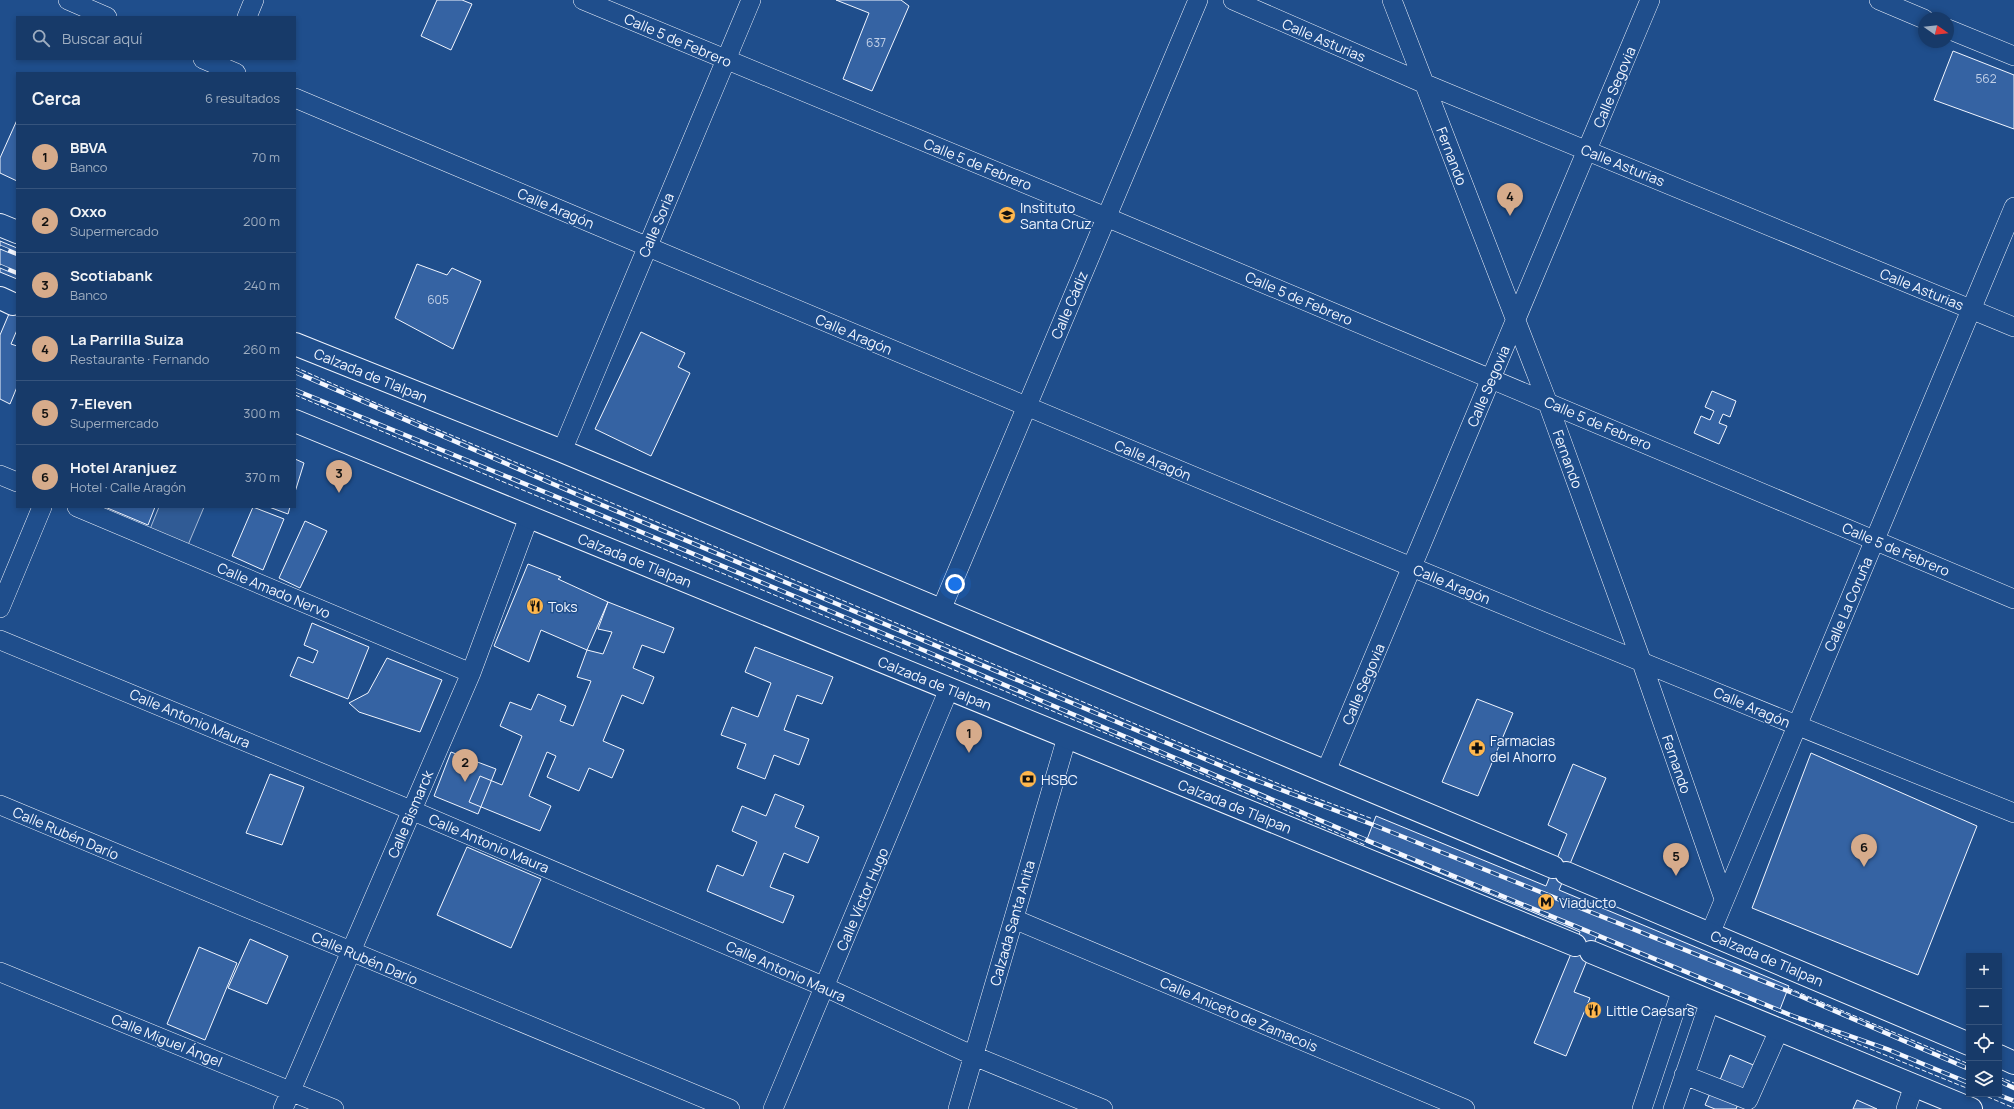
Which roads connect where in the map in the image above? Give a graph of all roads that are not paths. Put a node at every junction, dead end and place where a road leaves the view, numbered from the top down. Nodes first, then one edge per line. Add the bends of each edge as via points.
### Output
1 (68, 0) edge
2 (254, 0) edge
3 (583, 0) edge
4 (751, 0) edge
5 (1198, 0) edge
6 (1233, 0) edge
7 (1392, 0) edge
8 (1650, 0) edge
9 (1879, 0) edge
10 (105, 16) edge
11 (247, 16) edge
12 (1918, 16) edge
13 (1954, 31) edge
14 (2014, 56) edge
15 (206, 60) edge
16 (726, 61) junction
17 (229, 68) edge
18 (1423, 83) junction
19 (296, 98) edge
20 (1587, 151) junction
21 (2014, 207) edge
22 (1106, 217) junction
23 (0, 225) edge
24 (16, 232) edge
25 (647, 247) junction
26 (1971, 309) junction
27 (1516, 320) junction
28 (2014, 327) edge
29 (296, 344) edge
30 (1491, 378) junction
31 (1547, 401) junction
32 (1026, 407) junction
33 (296, 421) edge
34 (562, 451) junction
35 (0, 475) edge
36 (16, 482) edge
37 (42, 508) edge
38 (79, 508) edge
39 (529, 517) junction
40 (1875, 540) junction
41 (1412, 567) junction
42 (2014, 599) edge
43 (0, 608) edge
44 (941, 610) junction
45 (0, 640) edge
46 (1641, 660) junction
47 (471, 672) junction
48 (949, 689) junction
49 (1796, 726) junction
50 (1067, 737) junction
51 (1326, 771) junction
52 (0, 805) edge
53 (411, 810) junction
54 (2014, 814) edge
55 (1724, 899) junction
56 (1014, 919) junction
57 (1710, 934) junction
58 (350, 952) junction
59 (0, 972) edge
60 (825, 987) junction
61 (1682, 990) junction
62 (1710, 1001) junction
63 (1779, 1030) junction
64 (1966, 1043) edge
65 (2002, 1051) edge
66 (2014, 1053) edge
67 (974, 1056) junction
68 (2002, 1057) edge
69 (2014, 1062) edge
70 (1684, 1075) junction
71 (1914, 1086) junction
72 (290, 1090) junction
73 (283, 1109) edge
74 (334, 1109) edge
75 (730, 1109) edge
76 (773, 1109) edge
77 (958, 1109) edge
78 (1103, 1109) edge
79 (1465, 1109) edge
80 (1642, 1109) edge
81 (1673, 1109) edge
82 (1906, 1109) edge
83 (1971, 1109) edge

1 - 10 street
2 - 11 street
3 - 16 street, Calle 5 de Febrero
4 - 16 street, Calle Soria
5 - 22 street, Calle Cádiz
6 - 18 street, Calle Asturias
7 - 18 street, Fernando
8 - 20 street, Calle Segovia
9 - 12 street
13 - 14 street
15 - 17 street
16 - 22 street, Calle 5 de Febrero
16 - 25 street, Calle Soria
18 - 20 street, Calle Asturias
18 - 27 street, Fernando
19 - 25 street, Calle Aragón
20 - 26 street, Calle Asturias
20 - 27 street, Calle Segovia
21 - 26 street, Calle La Coruña
22 - 30 street, Calle 5 de Febrero
22 - 32 street, Calle Cádiz
23 - 24 highway
25 - 32 street, Calle Aragón
25 - 34 street, Calle Soria
26 - 28 street, Calle Asturias
26 - 40 street, Calle La Coruña
27 - 30 street, Calle Segovia
27 - 31 street, Fernando
29 - 34 highway, Calzada de Tlalpan
30 - 31 street, Calle 5 de Febrero
30 - 41 street, Calle Segovia
31 - 40 street, Calle 5 de Febrero
31 - 46 street, Fernando
32 - 41 street, Calle Aragón
32 - 44 street, Calle Cádiz
33 - 39 highway, Calzada de Tlalpan
34 - 44 highway, Calzada de Tlalpan
35 - 36 street
37 - 43 street
38 - 47 street, Calle Amado Nervo
39 - 47 street, Calle Bismarck
39 - 48 highway, Calzada de Tlalpan
40 - 42 street, Calle 5 de Febrero
40 - 49 street, Calle La Coruña
41 - 46 street, Calle Aragón
41 - 51 street, Calle Segovia
44 - 51 highway, Calzada de Tlalpan
45 - 53 street, Calle Antonio Maura
46 - 49 street, Calle Aragón
46 - 55 street, Fernando
47 - 53 street, Calle Bismarck
48 - 50 highway, Calzada de Tlalpan
48 - 60 street, Calle Víctor Hugo
49 - 54 street, Calle Aragón
49 - 55 street, Calle La Coruña
50 - 56 street, Calzada Santa Anita
50 - 61 highway, Calzada de Tlalpan
51 - 57 highway, Calzada de Tlalpan
52 - 58 street, Calle Rubén Darío
53 - 58 street, Calle Bismarck
53 - 60 street, Calle Antonio Maura
55 - 57 street, Calle La Coruña
56 - 67 street, Calzada Santa Anita
56 - 79 street, Calle Aniceto de Zamacois
57 - 64 highway, Calzada de Tlalpan
58 - 72 street, Calle Bismarck
58 - 75 street, Calle Rubén Darío
59 - 72 street, Calle Miguel Ángel
60 - 67 street, Calle Antonio Maura
60 - 76 street, Calle Víctor Hugo
61 - 62 highway, Calzada de Tlalpan
61 - 80 street
62 - 63 highway, Calzada de Tlalpan
62 - 70 street
63 - 70 street via 1748,1100
63 - 71 highway, Calzada de Tlalpan
65 - 66 highway
67 - 77 street, Calzada Santa Anita
67 - 78 street, Calle Antonio Maura
68 - 69 highway
70 - 81 street
71 - 82 street
71 - 83 highway, Calzada de Tlalpan
72 - 73 street, Calle Bismarck
72 - 74 street, Calle Miguel Ángel

